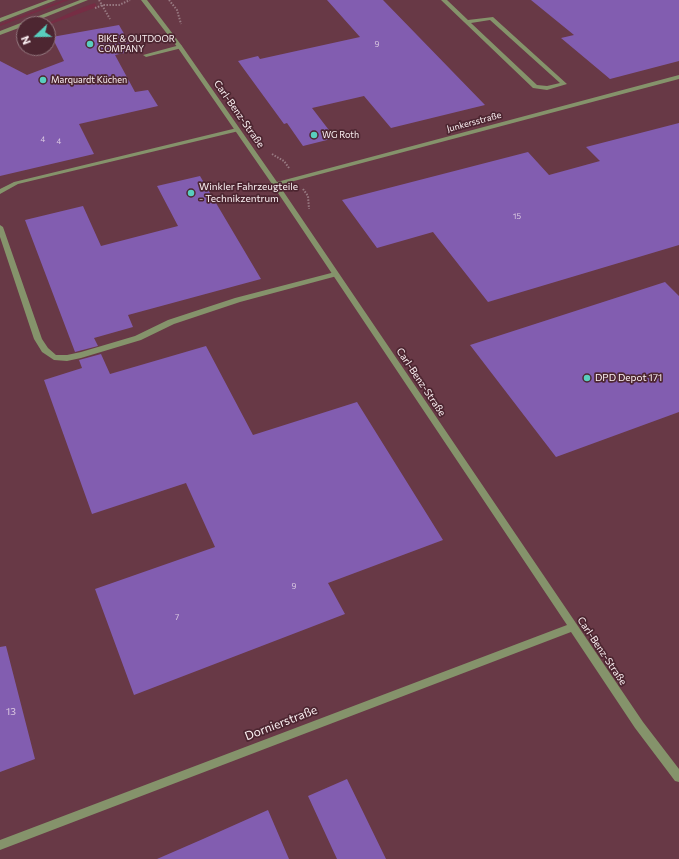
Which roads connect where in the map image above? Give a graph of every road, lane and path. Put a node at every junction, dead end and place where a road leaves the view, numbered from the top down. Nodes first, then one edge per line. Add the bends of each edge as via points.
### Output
1 (53, 0) edge
2 (85, 0) edge
3 (98, 0) edge
4 (144, 0) edge
5 (444, 0) edge
6 (110, 19) dead end
7 (0, 20) edge
8 (467, 22) junction
9 (0, 33) edge
10 (180, 48) junction
11 (146, 55) dead end
12 (679, 77) edge
13 (237, 130) junction
14 (275, 184) junction
15 (0, 192) edge
16 (0, 227) edge
17 (335, 274) junction
18 (573, 627) junction
19 (679, 777) edge
20 (0, 846) edge

1 - 7 street
2 - 9 street
3 - 6 path
4 - 10 street, Carl-Benz-Straße
5 - 8 street
8 - 8 street via 535,87 546,88 564,84 491,18
10 - 11 street
10 - 13 street, Carl-Benz-Straße
12 - 14 street, Junkersstraße
13 - 14 street, Carl-Benz-Straße
13 - 15 street via 16,183
14 - 17 street, Carl-Benz-Straße
16 - 17 street via 38,338 45,350 54,357 81,355 138,338 171,322 238,300
17 - 18 street, Carl-Benz-Straße
18 - 19 street, Carl-Benz-Straße
18 - 20 street, Dornierstraße

